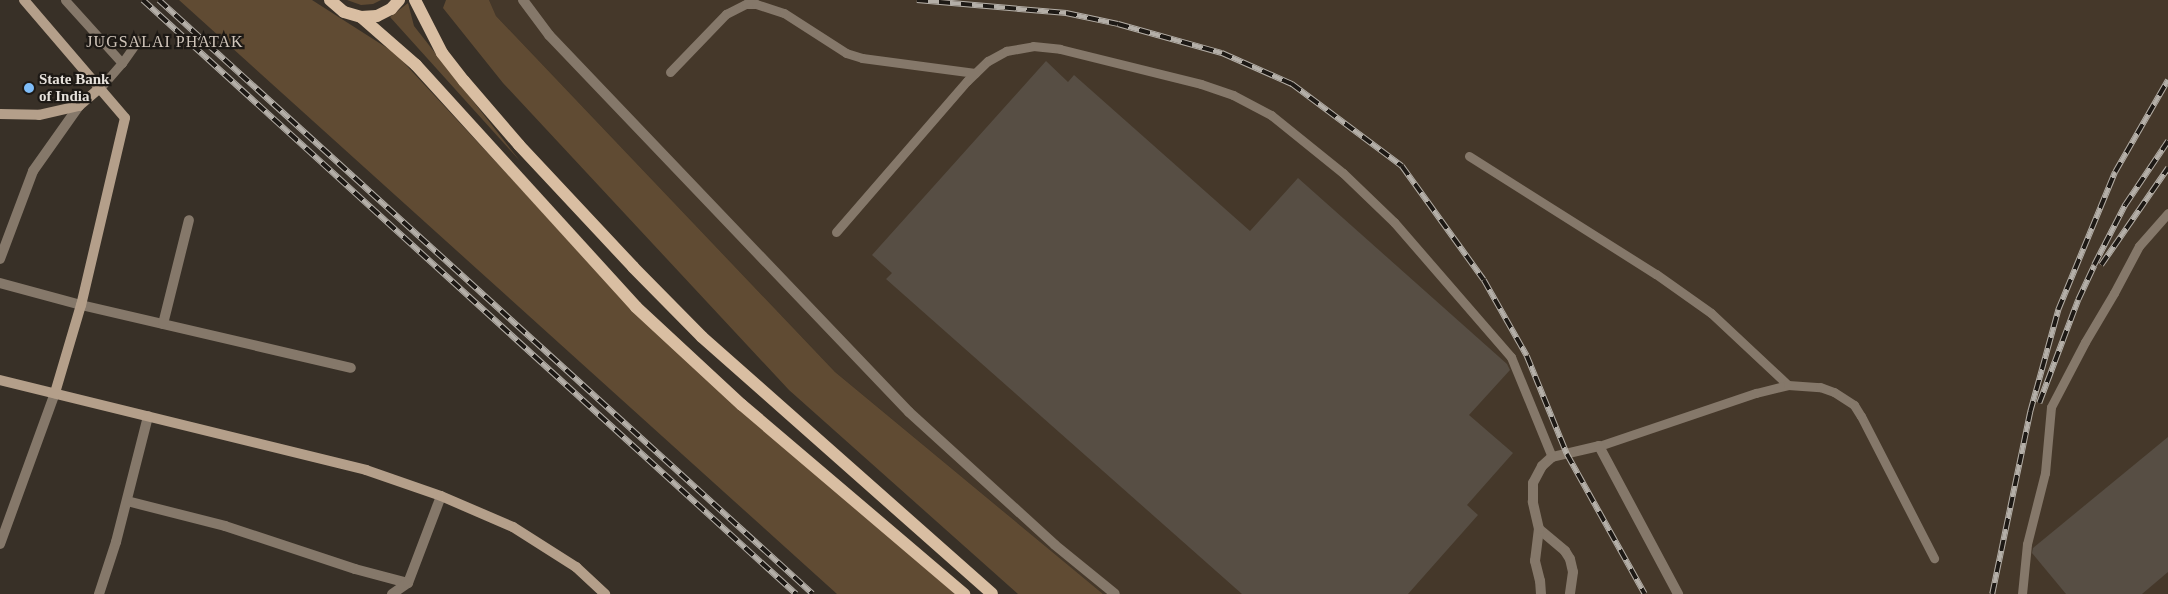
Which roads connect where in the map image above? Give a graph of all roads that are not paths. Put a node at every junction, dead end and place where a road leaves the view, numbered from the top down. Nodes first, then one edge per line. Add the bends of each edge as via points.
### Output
1 (24, 0) edge
2 (65, 0) edge
3 (330, 0) edge
4 (399, 0) edge
5 (415, 0) edge
6 (523, 0) edge
7 (361, 17) junction
8 (138, 40) dead end
9 (122, 63) junction
10 (670, 72) dead end
11 (975, 73) junction
12 (100, 88) junction
13 (78, 106) junction
14 (0, 114) edge
15 (1469, 156) dead end
16 (2168, 212) edge
17 (189, 220) dead end
18 (836, 232) dead end
19 (0, 259) edge
20 (0, 283) edge
21 (81, 305) junction
22 (163, 324) junction
23 (351, 368) dead end
24 (0, 380) edge
25 (1788, 386) junction
26 (55, 393) junction
27 (148, 416) junction
28 (1599, 446) junction
29 (1552, 457) junction
30 (441, 496) junction
31 (127, 501) junction
32 (1539, 529) junction
33 (0, 544) edge
34 (1934, 558) dead end
35 (408, 583) junction
36 (98, 594) edge
37 (392, 594) edge
38 (605, 594) edge
39 (964, 594) edge
40 (992, 594) edge
41 (1115, 594) edge
42 (1541, 594) edge
43 (1570, 594) edge
44 (1678, 594) edge
45 (2022, 594) edge

1 - 12 street
2 - 9 lane
3 - 7 main road via 344,12
4 - 7 main road via 391,9 377,16
5 - 40 main road via 442,53 464,81 633,267 702,337
6 - 41 street via 549,35 909,412 1055,545
7 - 39 main road via 416,65 636,307 742,405
8 - 9 lane
9 - 12 lane
10 - 11 lane via 726,14 746,4 756,4 784,13 846,53
11 - 18 lane
11 - 29 lane via 988,60 1006,51 1033,46 1060,49 1201,84 1233,95 1270,115 1343,173 1394,222 1491,331 1511,357
12 - 13 street
12 - 21 street via 125,118
13 - 14 street via 39,115
13 - 19 street via 33,171
15 - 25 lane via 1656,274 1711,313
16 - 45 lane via 2139,246 2051,407 2044,473 2026,544
17 - 22 street
20 - 21 street
21 - 22 street
21 - 26 street
22 - 23 street
24 - 26 street
25 - 28 lane via 1756,393
25 - 34 lane via 1834,392 1854,406
26 - 27 street
26 - 33 street
27 - 30 street via 366,470
27 - 31 street
28 - 29 street
28 - 44 street
29 - 32 street via 1542,466 1533,483
30 - 35 street
30 - 38 street via 513,527 576,567
31 - 35 street via 224,526
31 - 36 street
32 - 42 street via 1535,560
32 - 43 street via 1570,559 1573,572
35 - 37 street

